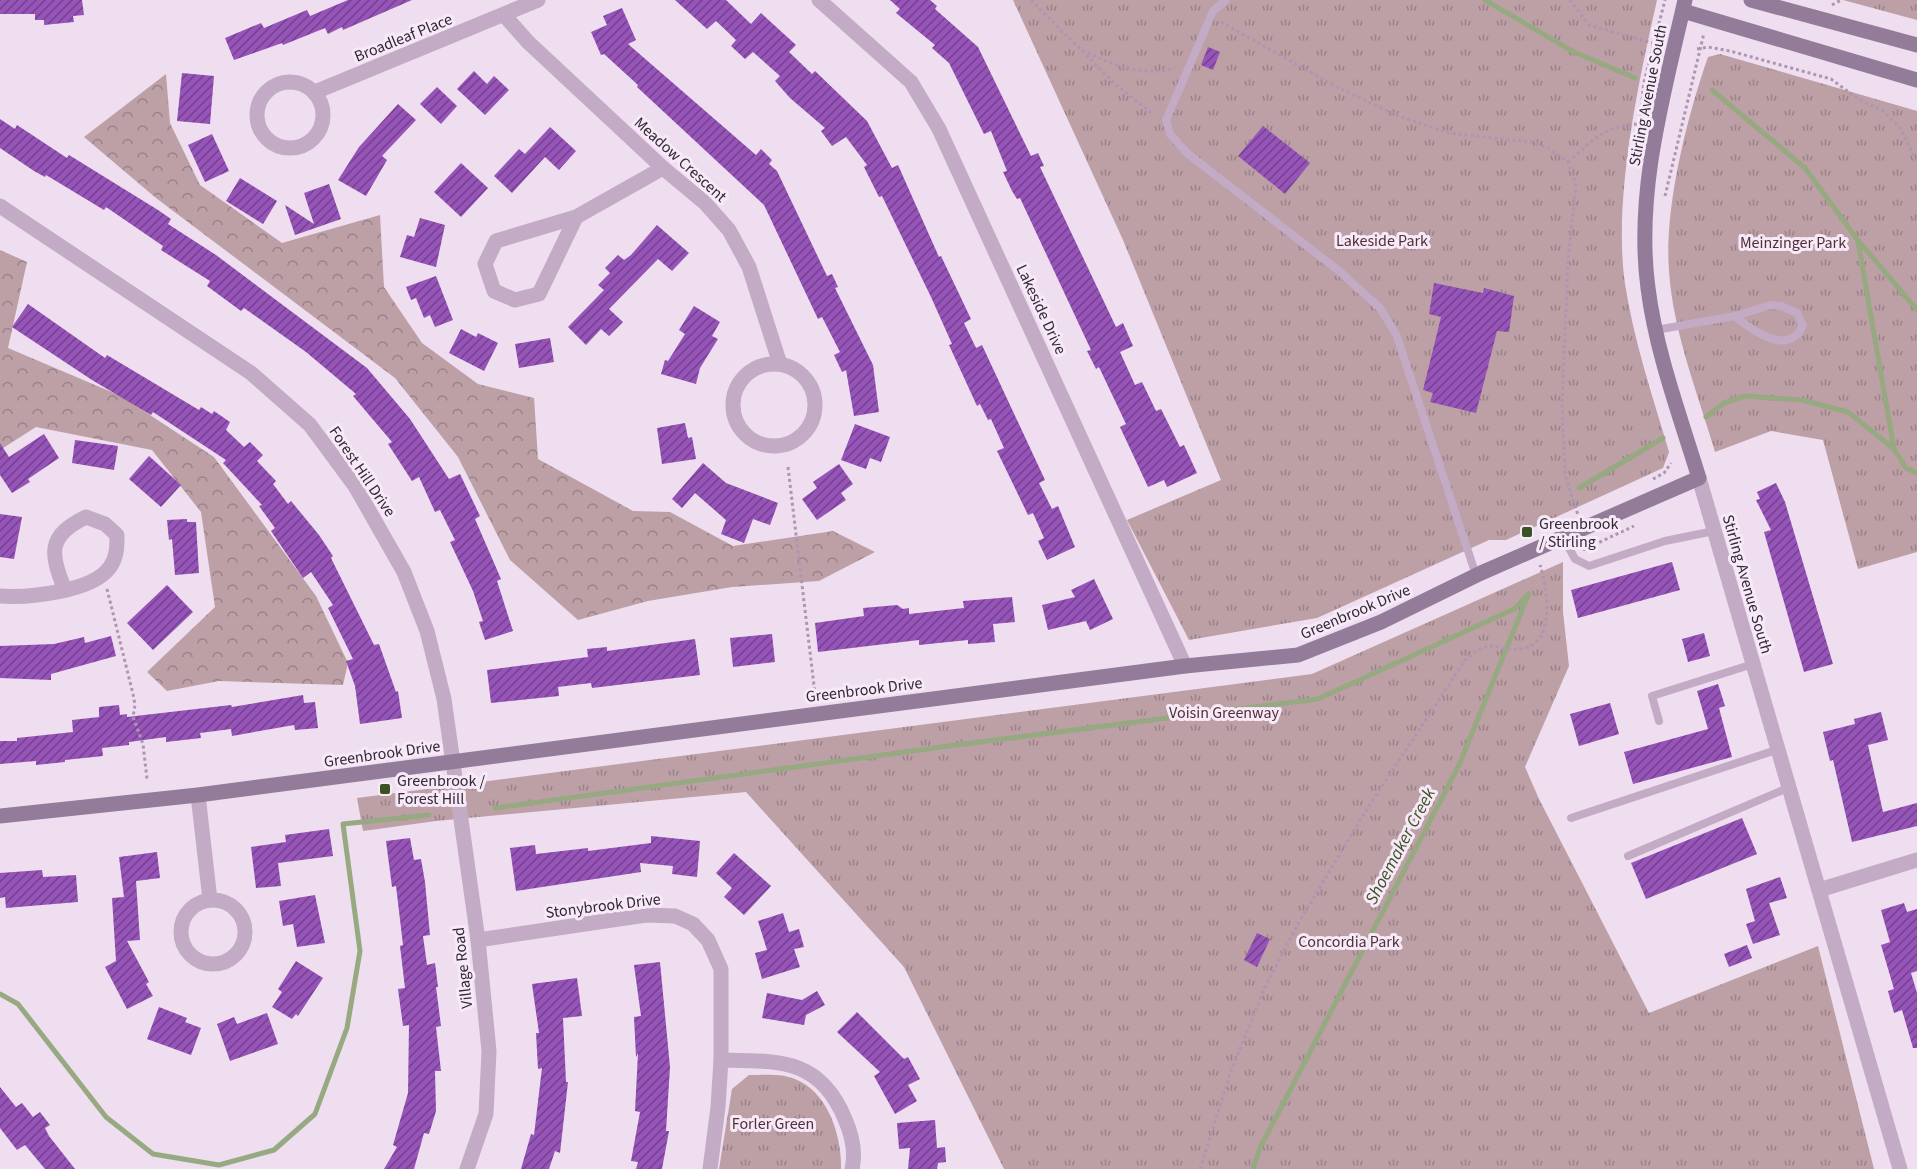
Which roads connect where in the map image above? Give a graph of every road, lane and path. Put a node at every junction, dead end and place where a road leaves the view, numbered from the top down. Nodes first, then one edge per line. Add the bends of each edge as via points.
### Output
1 (538, 0) edge
2 (819, 0) edge
3 (1030, 0) edge
4 (1226, 0) edge
5 (1570, 0) edge
6 (1665, 0) edge
7 (1751, 0) edge
8 (1684, 5) edge
9 (504, 15) junction
10 (1707, 18) junction
11 (1207, 24) junction
12 (1652, 43) junction
13 (1917, 45) edge
14 (1077, 47) junction
15 (1702, 48) junction
16 (1697, 49) dead end
17 (1191, 58) junction
18 (1917, 80) edge
19 (315, 92) junction
20 (1166, 120) junction
21 (1568, 162) junction
22 (1917, 162) edge
23 (663, 168) junction
24 (0, 206) edge
25 (1663, 206) dead end
26 (576, 217) junction
27 (1735, 316) junction
28 (1656, 330) junction
29 (780, 364) junction
30 (788, 467) dead end
31 (1699, 478) junction
32 (1637, 524) dead end
33 (1584, 528) junction
34 (1714, 531) junction
35 (1563, 537) junction
36 (1535, 549) junction
37 (1573, 555) junction
38 (1476, 575) junction
39 (100, 576) junction
40 (65, 590) junction
41 (0, 597) edge
42 (1753, 664) junction
43 (1185, 666) junction
44 (815, 694) dead end
45 (1659, 721) dead end
46 (1780, 749) junction
47 (454, 762) junction
48 (147, 779) dead end
49 (1791, 786) junction
50 (198, 795) junction
51 (0, 816) edge
52 (1571, 818) dead end
53 (1628, 856) dead end
54 (1917, 860) edge
55 (1818, 890) junction
56 (210, 900) junction
57 (478, 940) junction
58 (721, 1060) junction
59 (467, 1169) edge
60 (710, 1169) edge
61 (852, 1169) edge
62 (1200, 1169) edge
63 (1899, 1169) edge

1 - 9 street, Broadleaf Place
2 - 43 street, Lakeside Drive via 911,82 939,129
3 - 14 path
4 - 11 lane via 1213,11
5 - 12 path via 1589,24
6 - 12 path
7 - 13 street
8 - 10 street
8 - 28 street, Stirling Avenue South via 1655,142 1645,216 1647,287
9 - 19 street, Broadleaf Place
9 - 23 street, Meadow Crescent
10 - 15 path
10 - 18 street
11 - 17 lane
11 - 21 path via 1215,21 1230,25 1335,86 1396,116 1448,133 1532,142
12 - 21 path via 1638,124 1607,129
14 - 17 path via 1141,72 1168,70
14 - 20 path via 1149,113
15 - 16 path
15 - 22 path via 1730,51 1831,79 1883,111 1901,129
15 - 25 path
17 - 20 lane
19 - 19 street via 289,81 265,92 256,112 263,136 280,147 308,143 317,135 324,112
20 - 38 lane via 1170,134 1187,153 1339,271 1380,308 1396,334
21 - 33 path via 1576,185 1568,261 1562,404 1565,475
23 - 26 street
23 - 29 street, Meadow Crescent via 705,203 729,230 749,267
24 - 47 street, Forest Hill Drive via 251,373 310,425 355,486 404,572 430,643
26 - 26 street via 496,241 485,264 494,291 515,300 539,294
27 - 27 lane via 1768,339 1796,335 1803,325 1797,313 1781,306 1762,306
27 - 28 lane
28 - 31 street, Stirling Avenue South
29 - 29 street via 765,365 746,375 733,398 733,413 744,434 769,447 800,438 815,413 810,385 801,374
30 - 44 path
31 - 33 street, Greenbrook Drive
31 - 34 street, Stirling Avenue South
32 - 37 path
33 - 35 street, Greenbrook Drive
34 - 37 lane via 1665,541 1589,566
34 - 42 street, Stirling Avenue South
35 - 36 street, Greenbrook Drive
35 - 37 lane
36 - 38 street, Greenbrook Drive
36 - 62 path via 1549,605 1534,644 1524,649 1495,645 1474,651 1441,693 1299,922 1266,986 1232,1068
38 - 43 street, Greenbrook Drive via 1381,622 1298,655
39 - 40 street
39 - 40 street via 110,568 117,551 117,536 105,524 86,517 66,526 55,545 55,565
39 - 48 path via 110,595 133,694 133,717 143,744
40 - 41 street via 20,598
42 - 45 lane via 1652,696
42 - 46 street, Stirling Avenue South
43 - 47 street, Greenbrook Drive
46 - 49 street, Stirling Avenue South
46 - 52 lane
47 - 50 street, Greenbrook Drive
47 - 57 street, Village Road
49 - 53 lane
49 - 55 street, Stirling Avenue South
50 - 51 street, Greenbrook Drive
50 - 56 street
54 - 55 street
55 - 63 street, Stirling Avenue South
56 - 56 street via 189,910 180,931 187,952 204,963 215,964 240,950 245,928 234,908
57 - 58 street, Stonybrook Drive via 646,915 675,916 693,924 708,940 721,969
57 - 59 street, Village Road via 489,1051 486,1114
58 - 60 street, Stonybrook Drive
58 - 61 street via 766,1061 814,1074 830,1089 847,1122 854,1150

